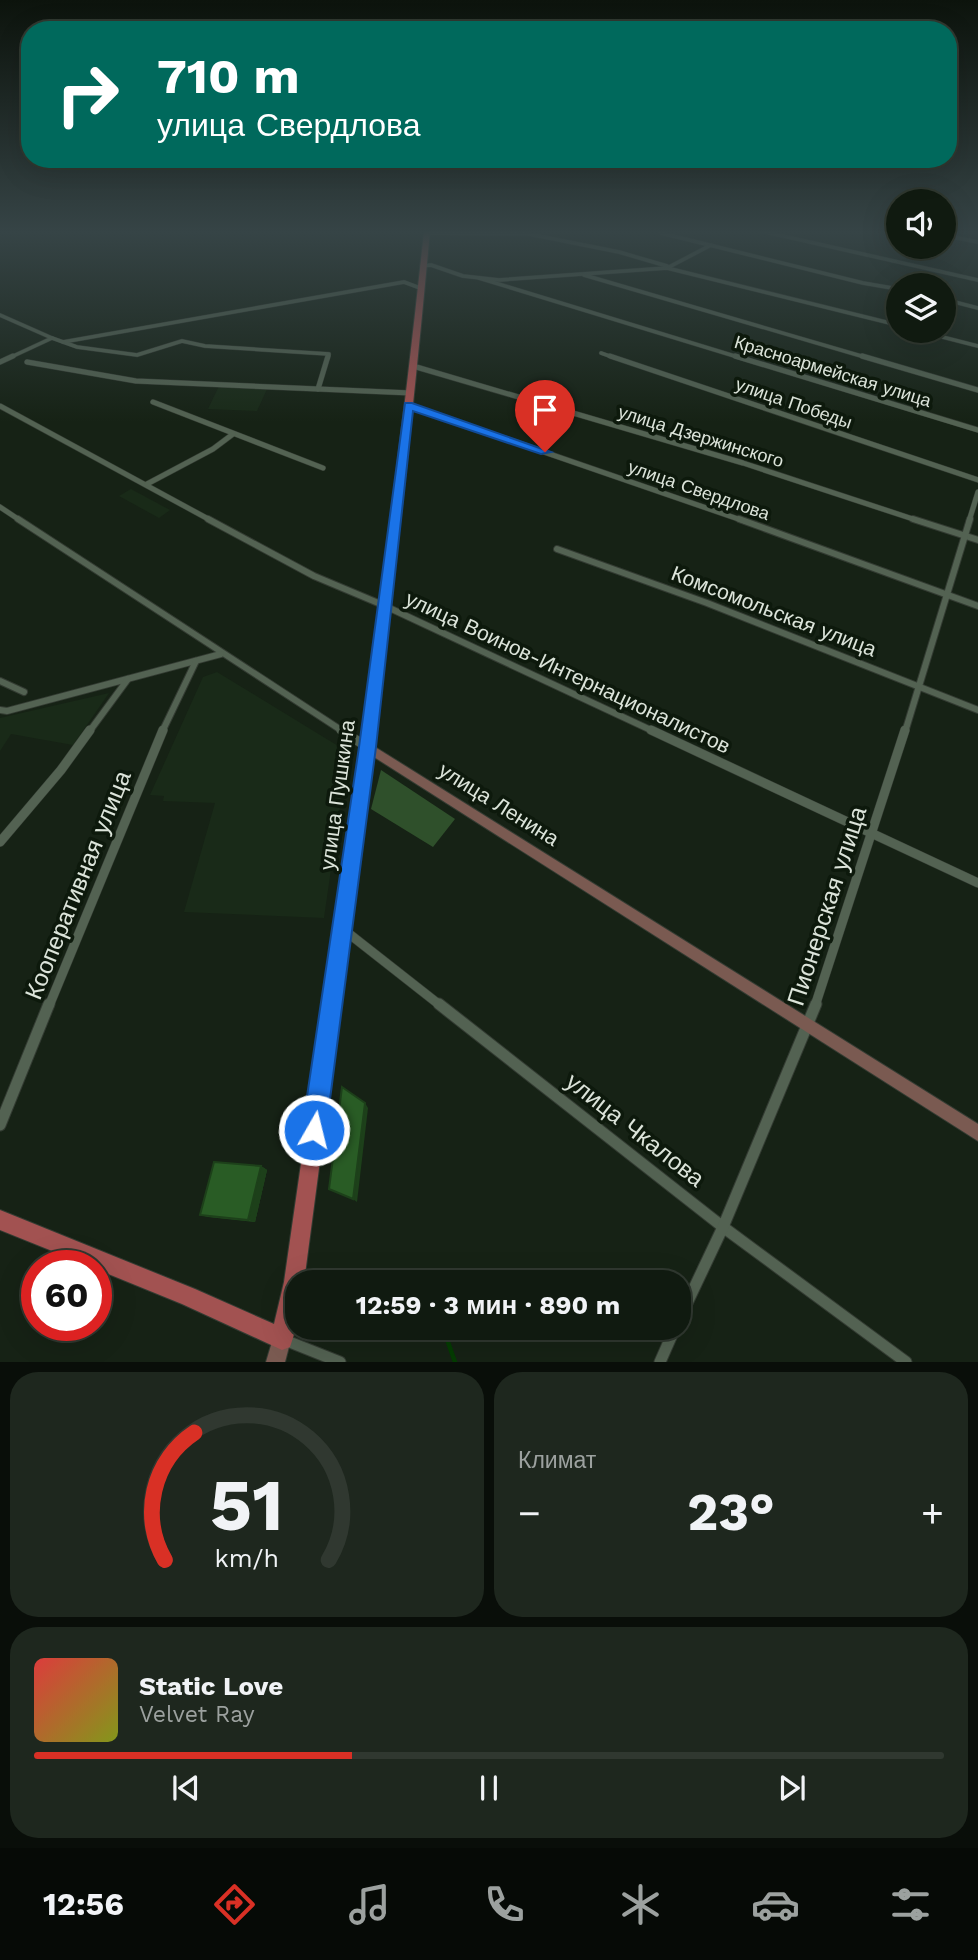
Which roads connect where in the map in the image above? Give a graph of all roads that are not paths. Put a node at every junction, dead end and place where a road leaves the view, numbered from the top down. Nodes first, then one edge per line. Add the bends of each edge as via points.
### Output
1 (333, 295) edge
2 (419, 295) edge
3 (533, 295) edge
4 (651, 295) edge
5 (777, 295) edge
6 (956, 302) edge
7 (978, 308) edge
8 (0, 315) edge
9 (886, 322) edge
10 (52, 338) junction
11 (956, 340) edge
12 (63, 342) junction
13 (978, 346) edge
14 (601, 353) dead end
15 (0, 362) edge
16 (27, 362) dead end
17 (412, 366) junction
18 (318, 389) junction
19 (978, 390) edge
20 (410, 399) junction
21 (153, 402) dead end
22 (0, 405) edge
23 (978, 430) edge
24 (233, 434) junction
25 (323, 468) dead end
26 (978, 481) edge
27 (147, 484) junction
28 (978, 492) edge
29 (0, 507) edge
30 (964, 535) junction
31 (978, 541) edge
32 (556, 548) dead end
33 (945, 594) junction
34 (383, 605) junction
35 (978, 606) edge
36 (221, 654) junction
37 (196, 661) junction
38 (128, 678) junction
39 (0, 681) edge
40 (919, 685) junction
41 (24, 692) dead end
42 (0, 710) edge
43 (978, 710) edge
44 (367, 747) junction
45 (874, 833) junction
46 (0, 842) edge
47 (978, 883) edge
48 (341, 927) junction
49 (810, 1025) junction
50 (0, 1125) edge
51 (978, 1133) edge
52 (0, 1220) edge
53 (723, 1227) junction
54 (691, 1295) edge
55 (282, 1339) junction
56 (670, 1340) edge
57 (275, 1362) edge
58 (340, 1362) edge
59 (660, 1362) edge
60 (906, 1362) edge

1 - 12 street
2 - 17 main road, улица Пушкина
3 - 23 street, Красноармейская улица
4 - 19 street
5 - 9 street
6 - 7 street
8 - 10 street
10 - 12 street
10 - 15 street
11 - 13 street
12 - 18 street via 137,355 178,341 329,354
14 - 26 street, улица Победы
16 - 18 street, улица Свердлова via 136,381
17 - 20 main road, улица Пушкина
17 - 30 street, улица Дзержинского via 743,463
18 - 20 street, улица Свердлова
20 - 33 street, улица Свердлова
20 - 34 main road, улица Пушкина
21 - 24 street
22 - 27 street, улица Воинов-Интернационалистов
24 - 25 street
24 - 27 street
27 - 34 street, улица Воинов-Интернационалистов via 314,576
28 - 30 street, Пионерская улица
29 - 36 street, улица Ленина
30 - 31 street, улица Дзержинского
30 - 33 street, Пионерская улица
32 - 40 street, Комсомольская улица
33 - 35 street, улица Свердлова
33 - 40 street, Пионерская улица
34 - 44 main road, улица Пушкина
34 - 45 street, улица Воинов-Интернационалистов
36 - 37 street
36 - 44 street, улица Ленина
37 - 38 street
37 - 50 street, Кооперативная улица via 155,747
38 - 42 street
38 - 46 street via 61,770
39 - 41 street
40 - 43 street, Комсомольская улица
40 - 45 street, Пионерская улица
44 - 48 main road, улица Пушкина
44 - 49 main road, улица Ленина
45 - 47 street, улица Воинов-Интернационалистов
45 - 49 street, Пионерская улица
48 - 53 street, улица Чкалова
48 - 55 main road, улица Пушкина via 294,1282
49 - 51 main road, улица Ленина
49 - 53 street, Пионерская улица
52 - 55 main road
53 - 54 street, Пионерская улица
53 - 60 street, улица Чкалова
55 - 57 main road, улица Пушкина
55 - 58 street
56 - 59 street

